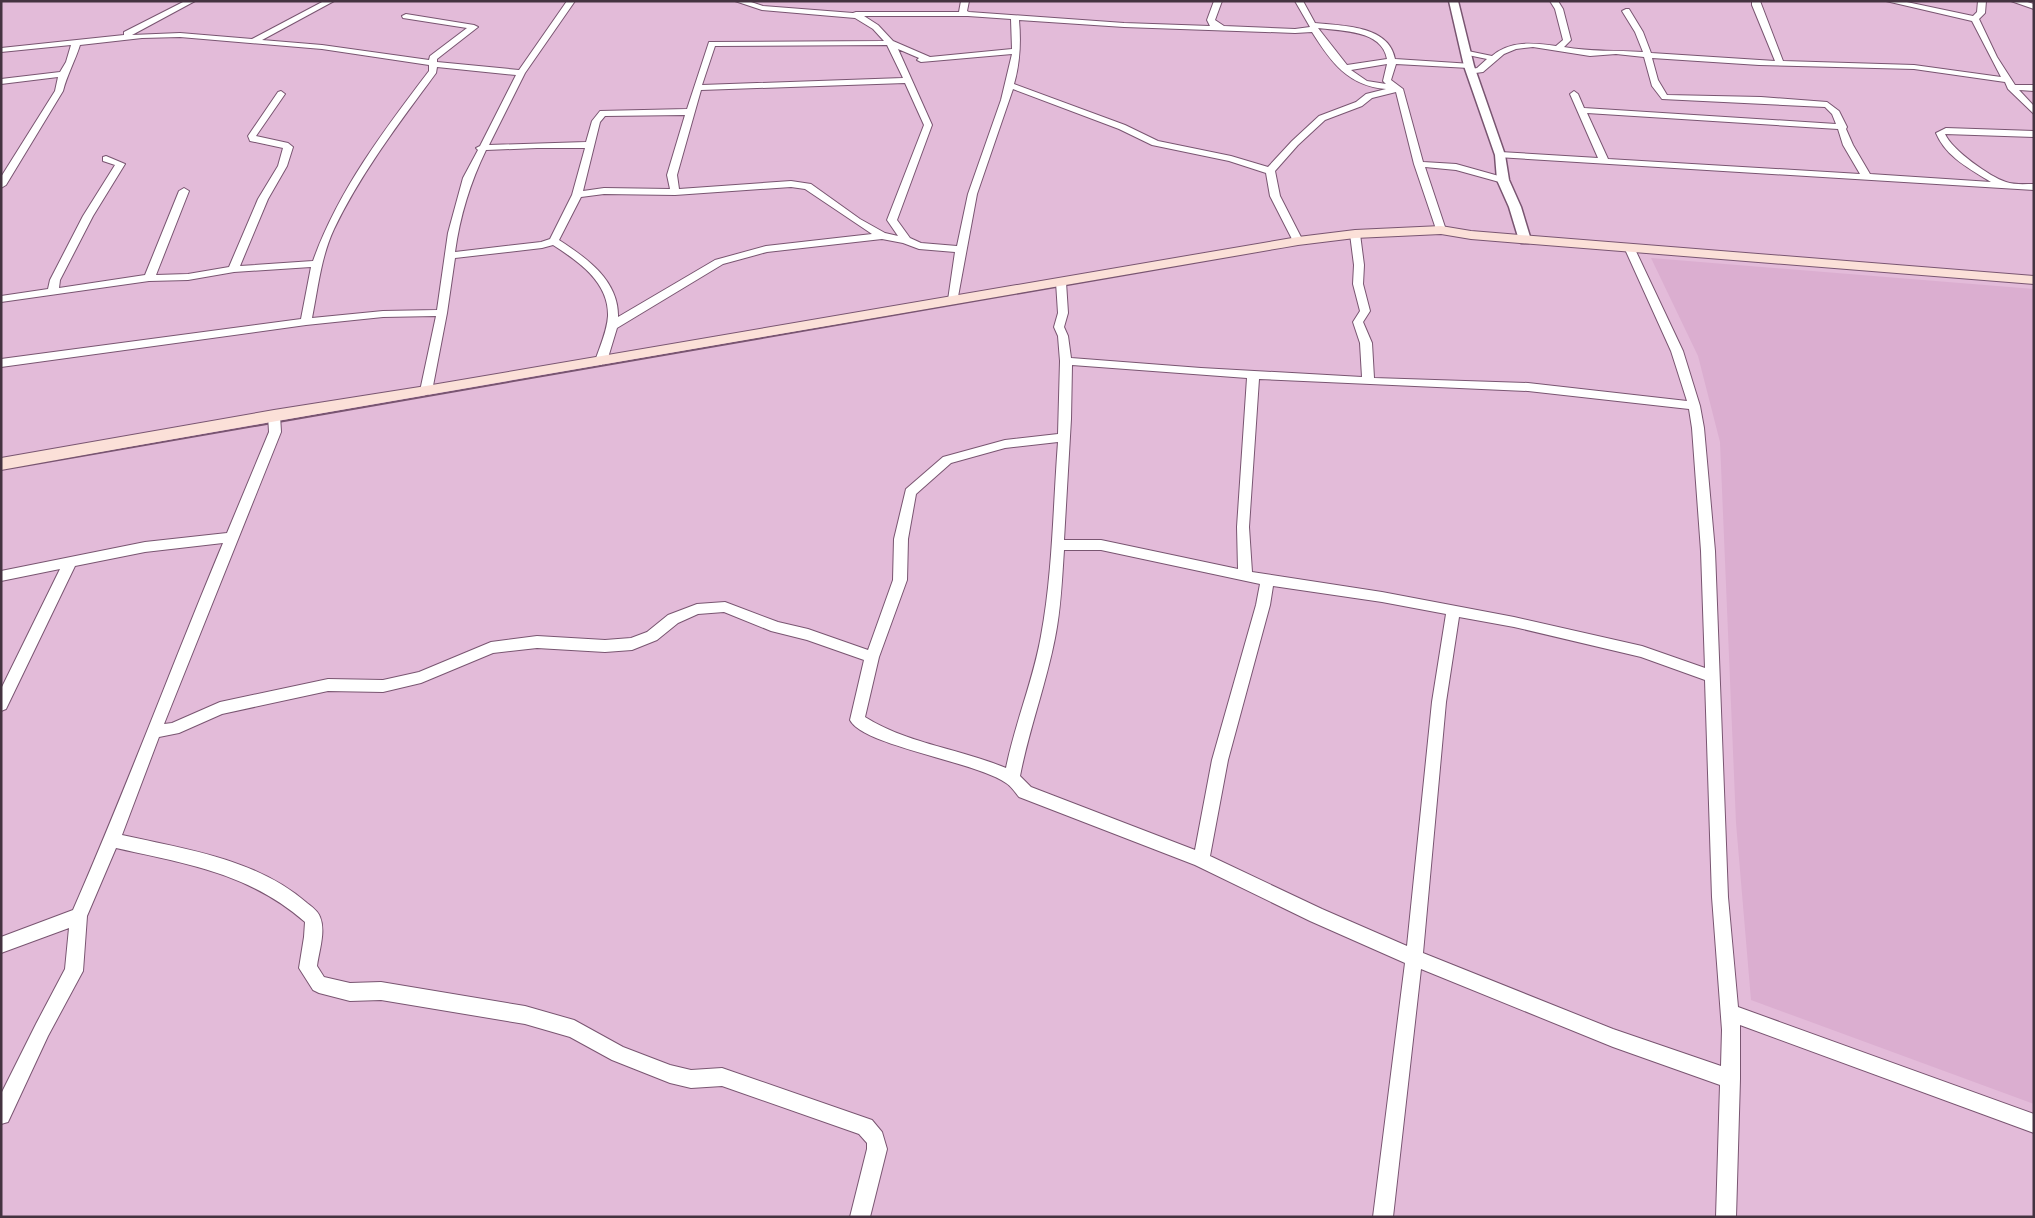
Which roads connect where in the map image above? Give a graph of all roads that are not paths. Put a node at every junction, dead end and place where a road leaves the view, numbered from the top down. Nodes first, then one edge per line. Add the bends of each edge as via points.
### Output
1 (191, 1) edge
2 (330, 1) edge
3 (570, 1) edge
4 (739, 1) edge
5 (965, 1) edge
6 (1218, 1) edge
7 (1300, 1) edge
8 (1453, 1) edge
9 (1554, 1) edge
10 (1890, 1) edge
11 (1982, 1) edge
12 (2015, 1) edge
13 (1754, 3) edge
14 (776, 5) edge
15 (2034, 7) edge
16 (1626, 11) dead end
17 (848, 14) junction
18 (968, 14) junction
19 (406, 16) dead end
20 (1015, 17) junction
21 (1976, 19) junction
22 (1313, 27) junction
23 (1222, 28) junction
24 (119, 38) junction
25 (254, 40) junction
26 (76, 43) junction
27 (890, 43) junction
28 (1558, 49) junction
29 (1, 50) edge
30 (1016, 51) junction
31 (1466, 52) junction
32 (1648, 56) junction
33 (1492, 58) junction
34 (928, 59) junction
35 (1392, 61) junction
36 (1780, 63) junction
37 (433, 64) junction
38 (903, 64) junction
39 (1346, 68) junction
40 (1470, 69) junction
41 (521, 73) junction
42 (63, 74) junction
43 (908, 80) junction
44 (2005, 80) junction
45 (1, 82) edge
46 (1009, 84) junction
47 (2011, 87) junction
48 (696, 88) junction
49 (2034, 88) edge
50 (1399, 89) junction
51 (281, 94) dead end
52 (1574, 94) dead end
53 (1580, 110) junction
54 (2034, 111) edge
55 (691, 112) junction
56 (1843, 127) junction
57 (2034, 134) edge
58 (589, 145) junction
59 (481, 148) junction
60 (1500, 155) junction
61 (106, 159) dead end
62 (1604, 161) junction
63 (1419, 164) junction
64 (1270, 171) junction
65 (1866, 176) junction
66 (1503, 180) junction
67 (1, 185) edge
68 (2003, 185) junction
69 (2034, 187) edge
70 (184, 191) dead end
71 (675, 192) junction
72 (577, 194) junction
73 (1441, 230) junction
74 (1355, 234) junction
75 (882, 236) junction
76 (906, 240) junction
77 (1525, 240) junction
78 (554, 241) junction
79 (1298, 241) junction
80 (1629, 247) junction
81 (962, 250) junction
82 (448, 256) junction
83 (317, 264) junction
84 (234, 269) junction
85 (149, 278) junction
86 (2034, 280) edge
87 (1061, 282) junction
88 (53, 291) junction
89 (1, 299) edge
90 (953, 300) junction
91 (442, 313) junction
92 (306, 322) junction
93 (612, 326) junction
94 (601, 361) junction
95 (1066, 361) junction
96 (1, 363) edge
97 (1253, 374) junction
98 (1368, 381) junction
99 (426, 391) junction
100 (1694, 406) junction
101 (274, 415) junction
102 (1064, 437) junction
103 (1, 464) edge
104 (231, 537) junction
105 (1058, 545) junction
106 (70, 562) junction
107 (1245, 575) junction
108 (1, 576) edge
109 (1268, 580) junction
110 (1453, 612) junction
111 (872, 657) junction
112 (1713, 677) junction
113 (7, 679) edge
114 (1, 705) edge
115 (154, 731) junction
116 (1012, 778) junction
117 (112, 840) junction
118 (1201, 860) junction
119 (79, 916) junction
120 (1, 945) edge
121 (1414, 958) junction
122 (1730, 1013) junction
123 (1731, 1079) junction
124 (1, 1115) edge
125 (2034, 1124) edge
126 (860, 1217) edge
127 (1383, 1217) edge
128 (1726, 1217) edge

1 - 24 street
2 - 25 street
3 - 41 street
4 - 14 street via 752,6
5 - 18 street via 963,12
6 - 23 street via 1211,20
7 - 22 street
8 - 31 street
9 - 28 street via 1566,40
10 - 21 street
11 - 21 street via 1981,13
12 - 15 street
13 - 36 street
14 - 17 street
16 - 32 street via 1636,25
17 - 18 street
17 - 27 street via 869,21
18 - 20 street
19 - 37 street via 474,27 433,58
20 - 23 street
20 - 30 street via 1018,30
21 - 44 street
22 - 23 street via 1295,31
22 - 35 street via 1373,35 1385,41
22 - 39 street
24 - 25 street via 180,35
24 - 26 street
25 - 37 street
26 - 29 street
26 - 42 street
27 - 34 street
27 - 38 street
27 - 48 street via 712,44
28 - 32 street via 1590,54 1616,52
28 - 33 street via 1523,46
30 - 34 street
30 - 46 street
31 - 33 street
31 - 40 street
32 - 36 street
32 - 56 street via 1656,88 1665,97 1820,104 1833,109
33 - 40 street via 1480,70
34 - 38 street
35 - 39 street
35 - 40 street
35 - 50 street via 1387,81
36 - 44 street via 1914,67
37 - 41 street
37 - 83 street via 433,71 379,143 349,194 329,230
38 - 43 street
39 - 50 street via 1364,83
40 - 60 street
41 - 59 street
42 - 45 street
42 - 67 street via 59,91
43 - 48 street
43 - 76 street via 928,125 892,220
44 - 47 street
46 - 64 street via 1122,127 1146,140
46 - 81 street via 977,178
47 - 49 street
47 - 54 street
48 - 55 street
50 - 63 street
50 - 64 street via 1369,96 1359,104 1322,118
51 - 84 street via 252,136 253,139 285,145 287,153 236,258
52 - 53 street
53 - 56 street
53 - 62 street
55 - 58 street via 603,114 596,121
55 - 71 street via 672,175
56 - 65 street via 1848,145
57 - 68 street via 1940,133 1942,140 1955,153
58 - 59 street
58 - 72 street
59 - 82 street via 468,178
60 - 62 street
60 - 66 street
61 - 88 street via 120,164 74,241 54,280
62 - 65 street
63 - 66 street via 1456,167
63 - 73 street
64 - 79 street via 1275,196
65 - 68 street
66 - 77 street
68 - 69 street
70 - 85 street
71 - 72 street
71 - 75 street via 791,184 808,186
72 - 78 street
73 - 74 main road
73 - 77 main road
74 - 79 main road
74 - 98 street via 1358,284 1365,311 1358,322 1366,343
75 - 76 street
75 - 93 street via 766,249 719,262
76 - 81 street via 919,246
77 - 80 main road
78 - 82 street
78 - 93 street via 576,255 605,285 613,308
79 - 87 main road
80 - 86 main road
80 - 100 street via 1677,351
81 - 90 street
82 - 91 street
83 - 84 street
83 - 92 street
84 - 85 street via 188,277
85 - 88 street
87 - 90 main road
87 - 95 street via 1063,313 1059,327
88 - 89 street
90 - 94 main road
91 - 92 street via 383,314
91 - 99 street
92 - 96 street
93 - 94 street
94 - 99 main road
95 - 97 street
95 - 102 street
97 - 98 street
97 - 107 street via 1243,527
98 - 100 street via 1528,387
99 - 101 main road
100 - 112 street via 1708,551
101 - 103 main road
101 - 104 street via 275,432
102 - 105 street
102 - 111 street via 1006,444 947,460 910,492 901,539 900,580
104 - 106 street via 145,547
104 - 115 street
105 - 107 street via 1100,545
105 - 116 street via 1048,638
106 - 108 street
106 - 113 street
107 - 109 street
109 - 110 street
109 - 118 street via 1220,760
110 - 112 street via 1514,622 1642,652
110 - 121 street via 1439,702
111 - 115 street via 776,627 725,607 697,609 673,618 652,636 632,644 605,646 538,642 492,648 421,677 383,686 328,685 220,708 174,729
111 - 116 street via 857,720 873,730 980,764
112 - 122 street via 1720,897
113 - 114 street
115 - 117 street
116 - 118 street via 1025,792
117 - 119 street
117 - 126 street via 249,876 299,905 313,919 308,968 319,984 350,992 381,990 524,1015 574,1029 618,1054 670,1074 691,1079 722,1077 866,1127 878,1143
118 - 121 street
119 - 120 street
119 - 124 street via 74,971
121 - 123 street via 1613,1038
121 - 127 street
122 - 123 street
122 - 125 street
123 - 128 street

